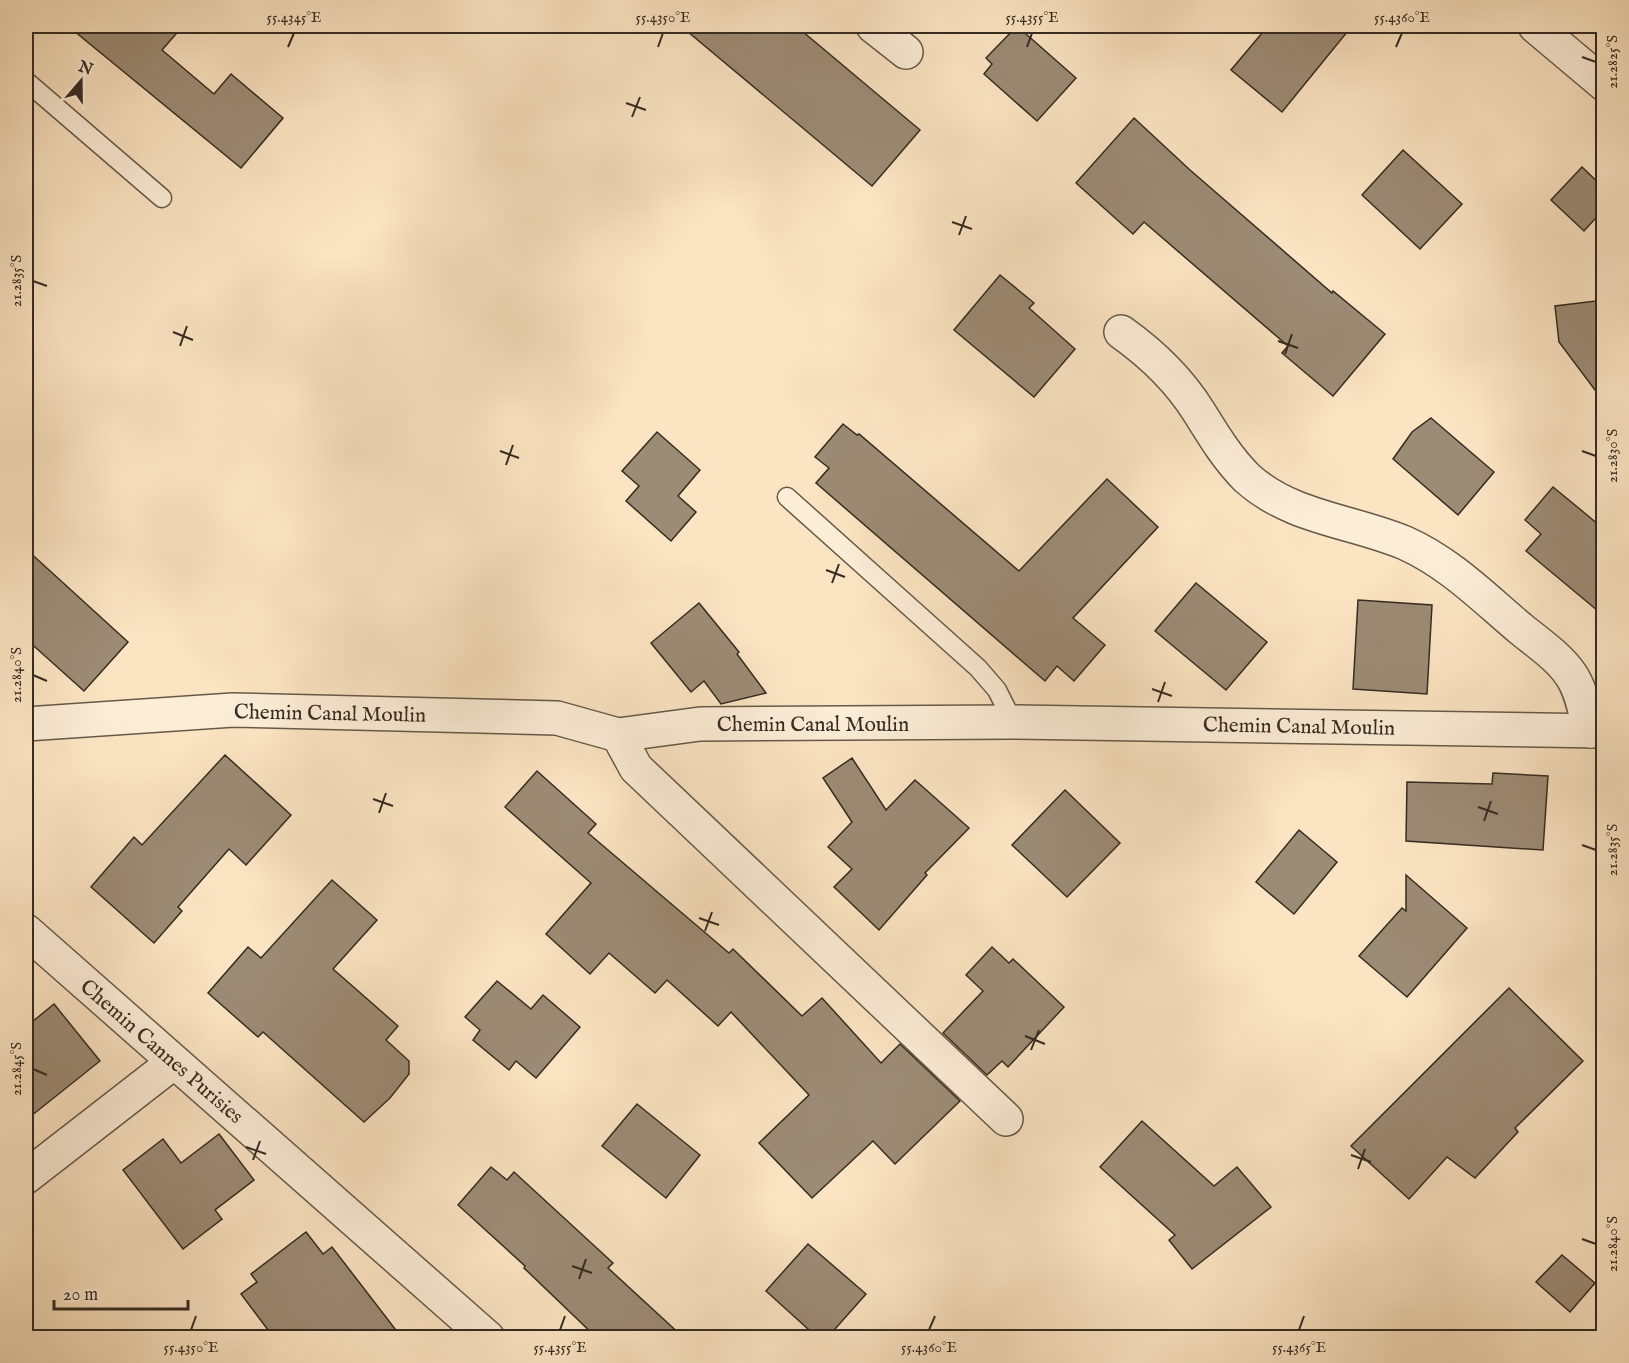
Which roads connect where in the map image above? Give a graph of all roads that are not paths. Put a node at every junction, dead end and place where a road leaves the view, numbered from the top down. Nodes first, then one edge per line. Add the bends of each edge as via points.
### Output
1 (873, 26) edge
2 (1535, 26) edge
3 (906, 52) dead end
4 (26, 81) edge
5 (1604, 84) edge
6 (162, 198) dead end
7 (1121, 332) dead end
8 (787, 496) dead end
9 (1013, 722) junction
10 (26, 724) edge
11 (1597, 731) edge
12 (618, 735) junction
13 (26, 931) edge
14 (174, 1062) junction
15 (1006, 1119) dead end
16 (26, 1177) edge
17 (488, 1338) edge

1 - 3 street
2 - 5 street
4 - 6 lane
7 - 11 street via 1164,367 1198,411 1219,447 1248,478 1283,502 1324,520 1405,543 1442,562 1571,675
8 - 9 lane via 978,668 997,690
9 - 11 street, Chemin Canal Moulin
9 - 12 street, Chemin Canal Moulin via 700,724
10 - 12 street, Chemin Canal Moulin via 232,710 557,718
12 - 15 street via 636,768
13 - 14 street, Chemin Cannes Purisies
14 - 16 street
14 - 17 street, Chemin Cannes Purisies

